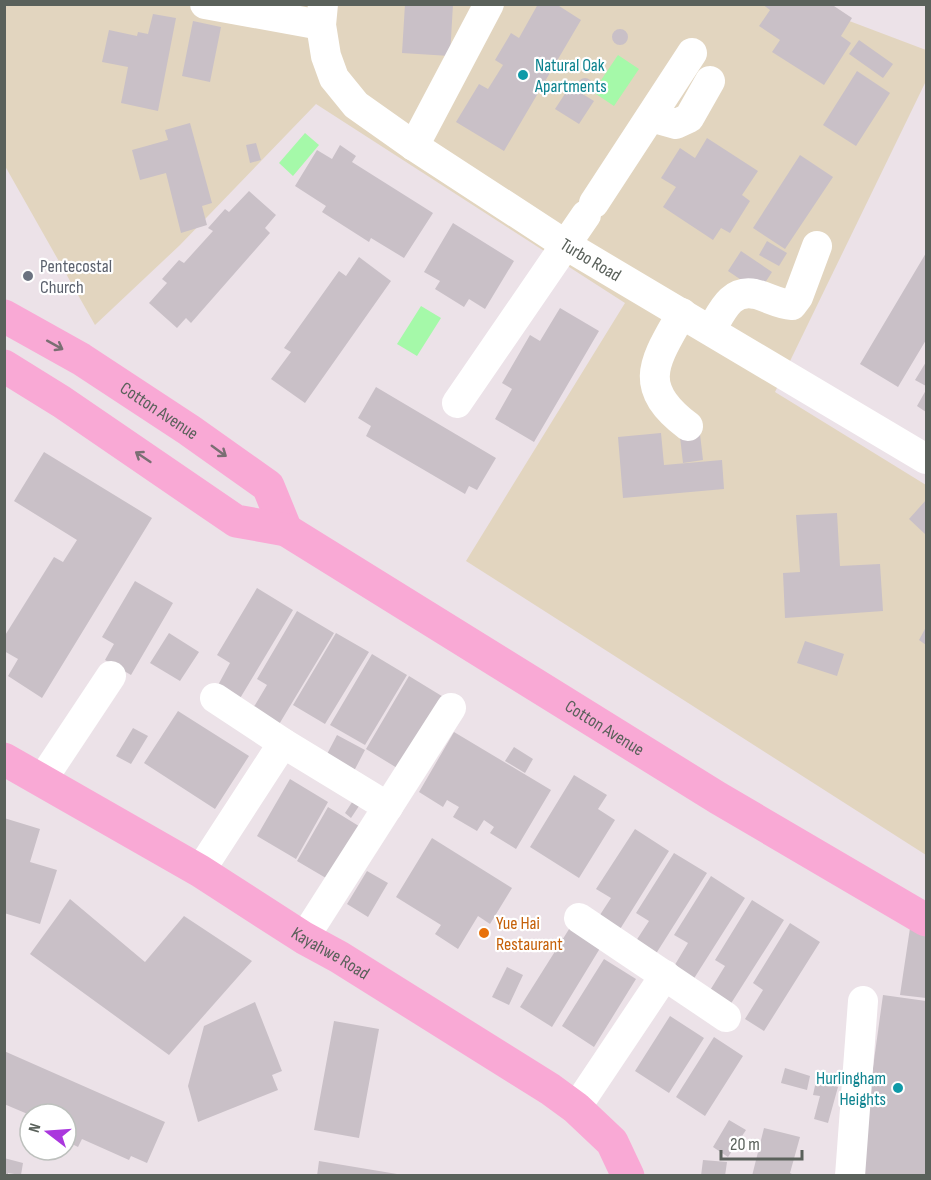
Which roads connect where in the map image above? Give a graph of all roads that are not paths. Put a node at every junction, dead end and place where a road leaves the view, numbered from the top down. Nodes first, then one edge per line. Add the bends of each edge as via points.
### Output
1 (205, 4) edge
2 (489, 4) edge
3 (322, 15) edge
4 (692, 52) dead end
5 (710, 81) dead end
6 (651, 117) junction
7 (414, 146) junction
8 (566, 245) junction
9 (817, 246) dead end
10 (682, 313) junction
11 (4, 316) edge
12 (711, 330) junction
13 (4, 366) edge
14 (457, 403) dead end
15 (688, 426) dead end
16 (927, 459) edge
17 (286, 530) junction
18 (111, 676) dead end
19 (215, 698) dead end
20 (451, 708) dead end
21 (283, 743) junction
22 (4, 759) edge
23 (42, 780) junction
24 (388, 807) junction
25 (200, 871) junction
26 (579, 918) dead end
27 (927, 920) edge
28 (304, 939) junction
29 (665, 975) junction
30 (862, 1001) dead end
31 (726, 1017) dead end
32 (576, 1108) junction
33 (628, 1176) edge
34 (850, 1176) edge

1 - 3 street
2 - 7 street
3 - 7 street, Turbo Road via 326,56 334,78 356,105
4 - 6 street
5 - 6 street via 689,118 676,124
6 - 8 street
7 - 8 street, Turbo Road
8 - 10 street, Turbo Road
8 - 14 street
9 - 12 street via 792,304 738,294 728,302
10 - 12 street, Turbo Road
10 - 15 street via 661,352 655,389 662,402
11 -> 17 main road, Cotton Avenue via 81,359 268,486
12 - 16 street, Turbo Road
17 -> 13 main road, Cotton Avenue via 236,521
17 - 27 main road, Cotton Avenue via 718,798
18 - 23 street
19 - 21 street
20 - 24 street
21 - 24 street
21 - 25 street
22 - 23 main road, Kayahwe Road
23 - 25 main road, Kayahwe Road
24 - 28 street
25 - 28 main road, Kayahwe Road
26 - 29 street
28 - 32 main road, Kayahwe Road via 498,1055
29 - 31 street
29 - 32 street
30 - 34 street
32 - 33 main road, Kayahwe Road via 612,1142

